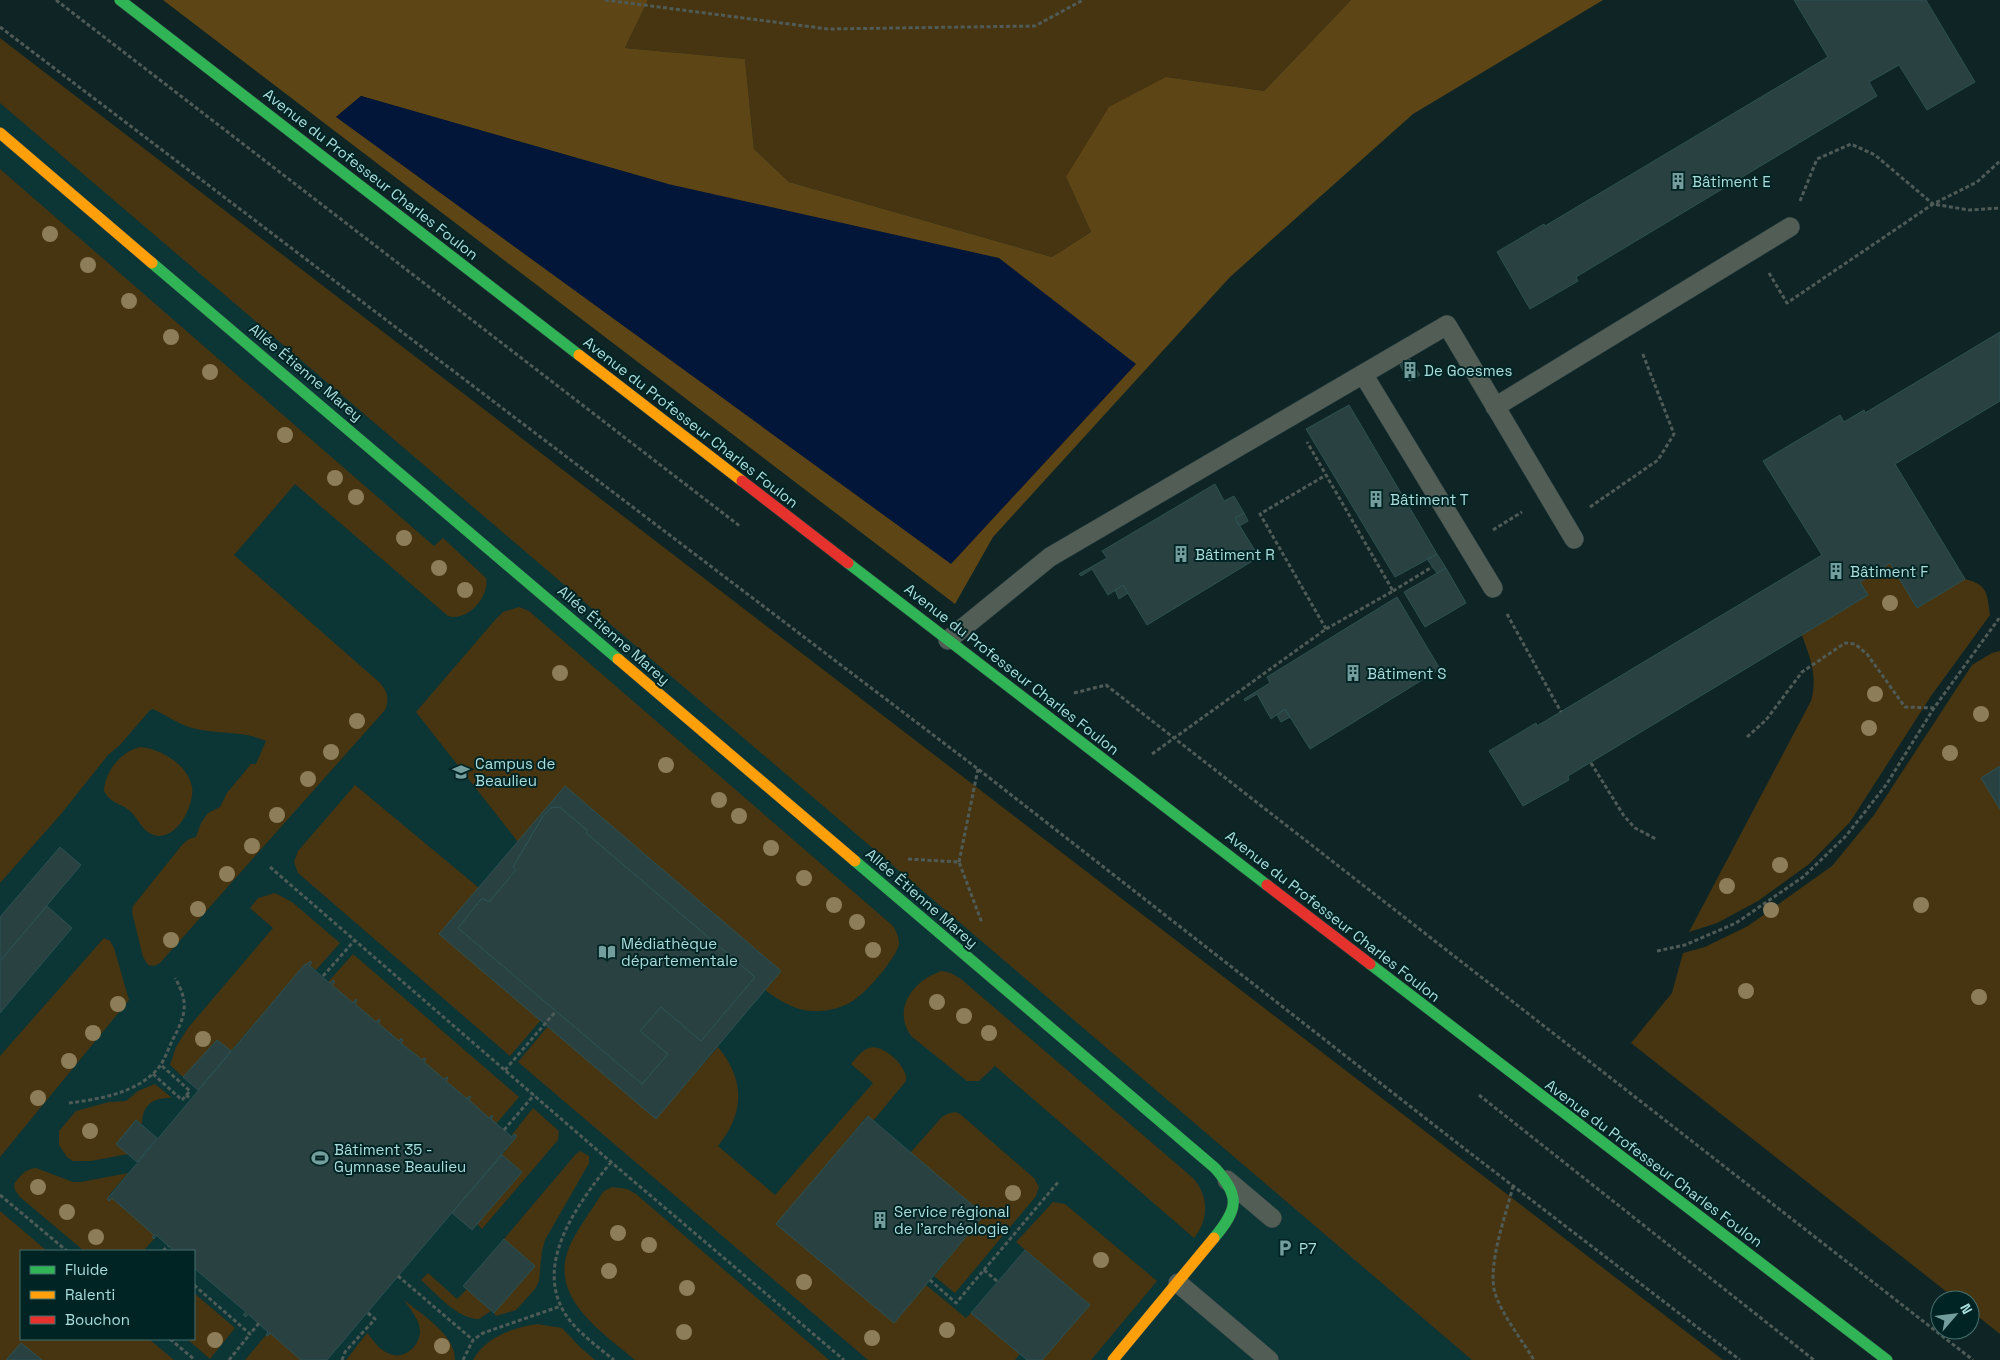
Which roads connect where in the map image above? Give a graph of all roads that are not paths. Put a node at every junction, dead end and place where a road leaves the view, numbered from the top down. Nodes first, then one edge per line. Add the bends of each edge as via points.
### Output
1 (120, 0) edge
2 (0, 133) edge
3 (1790, 227) road end
4 (1363, 374) junction
5 (1495, 407) junction
6 (1569, 531) road end
7 (1493, 588) road end
8 (948, 640) junction
9 (1226, 1179) junction
10 (1272, 1218) dead end
11 (1178, 1283) junction
12 (1113, 1360) edge
13 (1269, 1360) edge
14 (1887, 1360) edge

1 - 8 main road, Avenue du Professeur Charles Foulon
2 - 9 main road, Allée Étienne Marey
3 - 5 lane
4 - 5 lane via 1447,325
4 - 7 lane
4 - 8 lane via 1050,557
5 - 6 lane
8 - 14 main road, Avenue du Professeur Charles Foulon
9 - 10 lane
9 - 11 main road via 1233,1194 1232,1213
11 - 12 main road
11 - 13 lane

